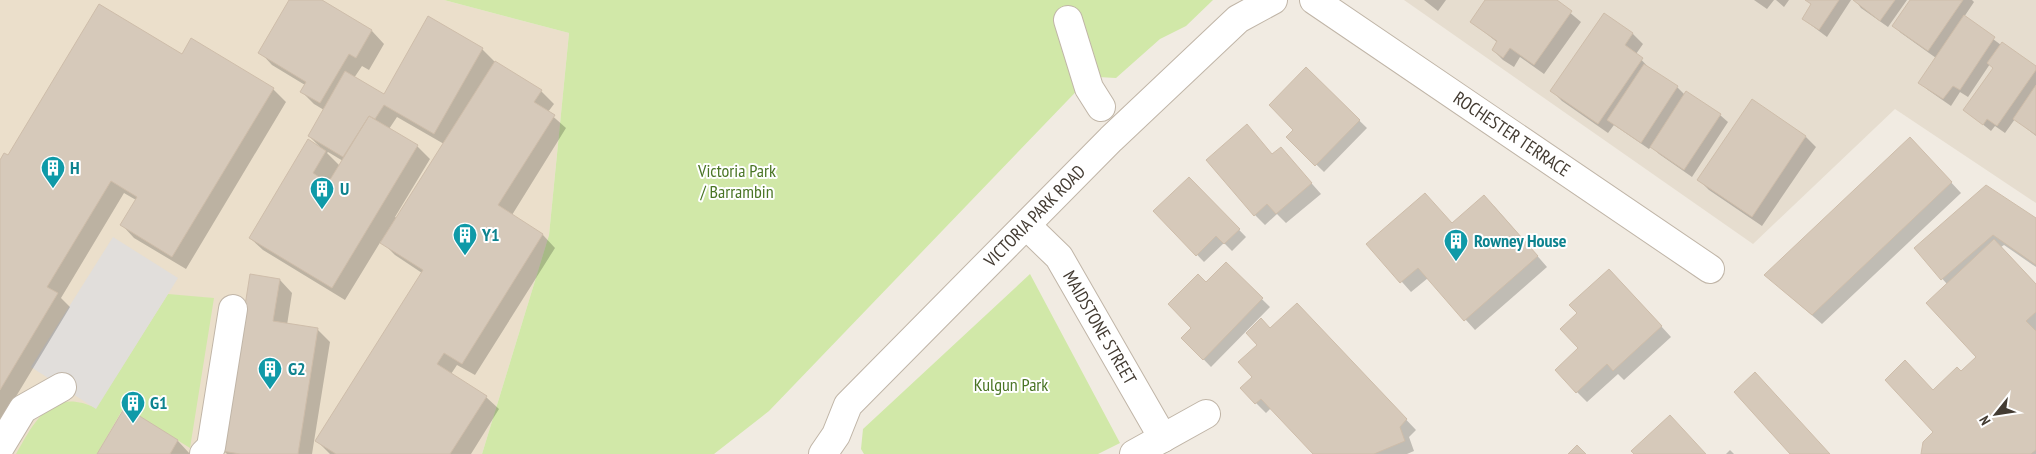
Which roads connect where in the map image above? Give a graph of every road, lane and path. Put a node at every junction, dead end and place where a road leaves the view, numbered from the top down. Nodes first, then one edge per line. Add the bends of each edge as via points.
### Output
1 (1273, 0) edge
2 (1314, 0) edge
3 (1068, 20) dead end
4 (1101, 107) dead end
5 (1027, 226) junction
6 (1710, 269) dead end
7 (233, 309) dead end
8 (62, 387) dead end
9 (1206, 414) dead end
10 (1163, 438) junction
11 (0, 447) edge
12 (204, 454) edge
13 (823, 454) edge
14 (1134, 454) edge

1 - 5 street, VICTORIA PARK ROAD via 1238,19 1111,139
2 - 6 street, ROCHESTER TERRACE
3 - 4 street via 1089,88
5 - 10 street, MAIDSTONE STREET via 1059,258
5 - 13 street, VICTORIA PARK ROAD via 848,405 836,435
7 - 12 street via 212,447
8 - 11 street via 23,409
9 - 10 street
10 - 14 street

